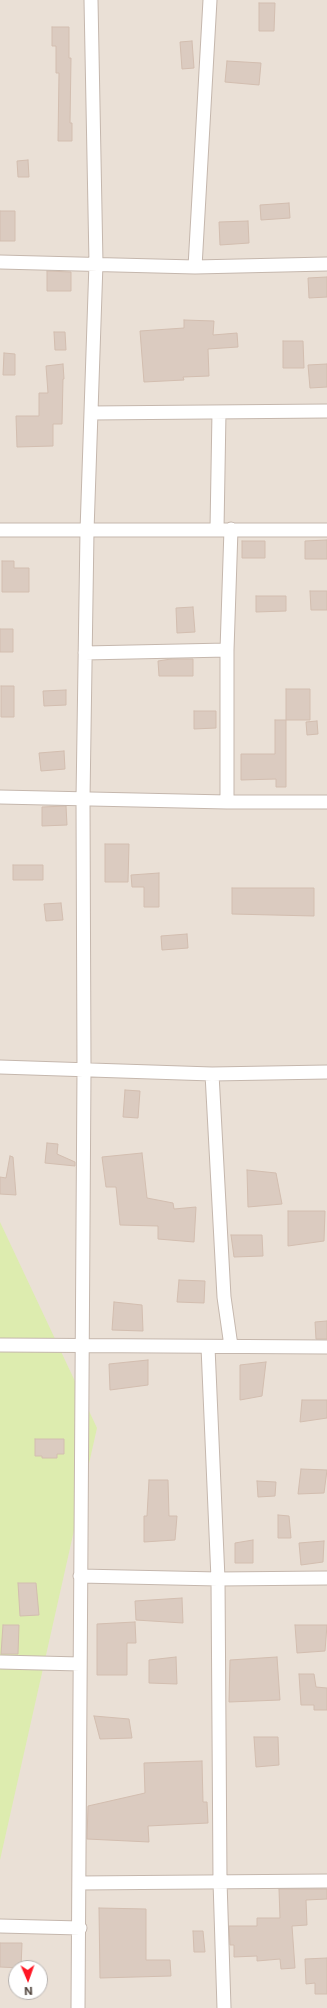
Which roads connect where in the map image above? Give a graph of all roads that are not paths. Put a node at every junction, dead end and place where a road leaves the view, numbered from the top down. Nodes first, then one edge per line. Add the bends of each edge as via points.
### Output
1 (91, 0) edge
2 (210, 0) edge
3 (0, 262) edge
4 (96, 263) junction
5 (327, 264) edge
6 (195, 266) junction
7 (327, 410) edge
8 (219, 412) junction
9 (91, 413) junction
10 (217, 529) junction
11 (230, 529) junction
12 (0, 530) edge
13 (327, 530) edge
14 (88, 531) junction
15 (227, 650) junction
16 (85, 654) junction
17 (0, 797) edge
18 (83, 799) junction
19 (227, 802) junction
20 (327, 802) edge
21 (0, 1067) edge
22 (84, 1070) junction
23 (327, 1072) edge
24 (212, 1074) junction
25 (0, 1345) edge
26 (231, 1346) junction
27 (82, 1347) junction
28 (208, 1347) junction
29 (327, 1347) edge
30 (80, 1576) junction
31 (327, 1578) edge
32 (218, 1579) junction
33 (0, 1662) edge
34 (80, 1664) junction
35 (327, 1881) edge
36 (220, 1882) junction
37 (80, 1883) junction
38 (0, 1926) edge
39 (80, 1928) junction
40 (78, 2008) edge
41 (224, 2008) edge

1 - 4 street
2 - 6 street
3 - 4 street
4 - 6 street
4 - 9 street
5 - 6 street
7 - 8 street
8 - 9 street
8 - 10 street
9 - 14 street
10 - 11 street
10 - 14 street
11 - 13 street
11 - 15 street
12 - 14 street
14 - 16 street
15 - 16 street
15 - 19 street
16 - 18 street
17 - 18 street
18 - 19 street
18 - 22 street
19 - 20 street
21 - 22 street
22 - 24 street
22 - 27 street
23 - 24 street
24 - 26 street via 224,1297
25 - 27 street
26 - 28 street
26 - 29 street
27 - 28 street
27 - 30 street
28 - 32 street
30 - 32 street
30 - 34 street
31 - 32 street
32 - 36 street
33 - 34 street
34 - 37 street
35 - 36 street
36 - 37 street
36 - 41 street
37 - 39 street
38 - 39 street
39 - 40 street

